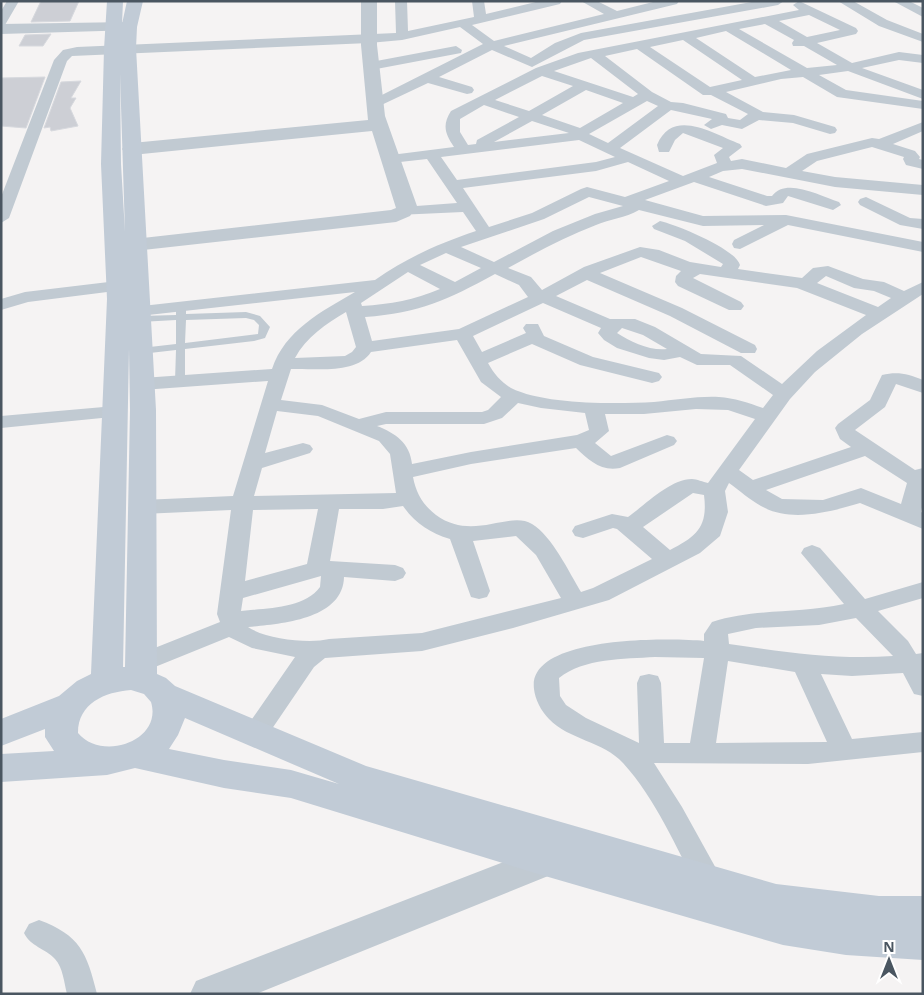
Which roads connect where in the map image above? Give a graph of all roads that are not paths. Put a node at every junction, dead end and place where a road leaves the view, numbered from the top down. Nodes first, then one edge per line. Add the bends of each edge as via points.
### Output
1 (13, 1) edge
2 (115, 1) edge
3 (135, 1) edge
4 (369, 1) edge
5 (401, 1) edge
6 (478, 1) edge
7 (556, 1) edge
8 (587, 1) edge
9 (673, 1) edge
10 (778, 1) edge
11 (844, 1) edge
12 (899, 1) edge
13 (542, 3) edge
14 (826, 3) dead end
15 (802, 6) edge
16 (923, 13) edge
17 (611, 16) junction
18 (481, 19) junction
19 (768, 20) junction
20 (1, 22) edge
21 (462, 22) junction
22 (626, 28) junction
23 (729, 28) junction
24 (1, 29) edge
25 (425, 31) junction
26 (919, 33) edge
27 (402, 36) junction
28 (685, 36) junction
29 (120, 38) junction
30 (369, 39) junction
31 (806, 42) junction
32 (638, 44) junction
33 (492, 45) junction
34 (456, 50) junction
35 (764, 50) junction
36 (594, 54) junction
37 (421, 56) junction
38 (468, 57) junction
39 (923, 59) edge
40 (371, 66) junction
41 (540, 68) junction
42 (850, 68) junction
43 (801, 72) junction
44 (431, 76) junction
45 (754, 82) junction
46 (584, 86) junction
47 (467, 90) dead end
48 (713, 91) junction
49 (923, 95) edge
50 (640, 98) junction
51 (484, 100) junction
52 (375, 104) junction
53 (923, 105) edge
54 (668, 106) junction
55 (530, 116) junction
56 (756, 116) junction
57 (720, 120) junction
58 (379, 125) junction
59 (923, 126) edge
60 (830, 130) dead end
61 (695, 132) junction
62 (580, 134) junction
63 (880, 144) junction
64 (610, 148) junction
65 (132, 149) junction
66 (467, 149) junction
67 (664, 149) dead end
68 (432, 155) junction
69 (630, 157) junction
70 (390, 159) junction
71 (923, 165) edge
72 (725, 166) junction
73 (790, 172) junction
74 (686, 178) junction
75 (7, 185) edge
76 (453, 185) junction
77 (923, 190) edge
78 (634, 202) junction
79 (866, 202) dead end
80 (566, 204) junction
81 (833, 205) dead end
82 (466, 207) junction
83 (403, 212) junction
84 (607, 216) junction
85 (1, 218) edge
86 (786, 220) junction
87 (514, 223) junction
88 (923, 224) edge
89 (660, 226) dead end
90 (486, 234) junction
91 (550, 238) junction
92 (740, 244) dead end
93 (127, 246) junction
94 (446, 247) junction
95 (923, 247) edge
96 (407, 265) junction
97 (495, 268) junction
98 (697, 268) junction
99 (726, 271) junction
100 (586, 273) junction
101 (381, 284) junction
102 (806, 285) junction
103 (117, 286) junction
104 (454, 289) junction
105 (914, 292) edge
106 (543, 296) junction
107 (1, 305) edge
108 (735, 306) dead end
109 (353, 307) junction
110 (181, 312) junction
111 (878, 314) junction
112 (140, 315) junction
113 (504, 316) junction
114 (463, 334) junction
115 (532, 336) junction
116 (181, 347) junction
117 (365, 347) junction
118 (748, 349) dead end
119 (141, 351) junction
120 (478, 361) junction
121 (281, 369) junction
122 (652, 378) dead end
123 (180, 381) junction
124 (919, 382) edge
125 (142, 384) junction
126 (785, 394) junction
127 (513, 397) junction
128 (270, 404) junction
129 (593, 407) junction
130 (114, 412) junction
131 (768, 418) junction
132 (1, 422) edge
133 (358, 425) junction
134 (581, 441) junction
135 (666, 441) dead end
136 (868, 448) junction
137 (302, 449) dead end
138 (252, 464) junction
139 (728, 472) junction
140 (404, 473) junction
141 (920, 478) edge
142 (750, 488) junction
143 (714, 491) junction
144 (410, 498) junction
145 (330, 502) junction
146 (242, 503) junction
147 (142, 507) junction
148 (916, 518) edge
149 (629, 526) junction
150 (583, 531) dead end
151 (459, 533) junction
152 (812, 553) dead end
153 (668, 560) junction
154 (325, 569) junction
155 (395, 573) dead end
156 (923, 590) edge
157 (479, 591) dead end
158 (232, 593) junction
159 (575, 602) junction
160 (860, 608) junction
161 (232, 623) junction
162 (317, 652) junction
163 (717, 652) junction
164 (803, 663) junction
165 (916, 663) edge
166 (149, 680) junction
167 (106, 681) junction
168 (650, 683) dead end
169 (923, 687) edge
170 (67, 706) junction
171 (1, 733) edge
172 (254, 735) junction
173 (923, 742) edge
174 (844, 750) junction
175 (641, 753) junction
176 (701, 754) junction
177 (135, 755) junction
178 (100, 761) junction
179 (1, 768) edge
180 (545, 861) junction
181 (708, 881) junction
182 (923, 912) edge
183 (39, 933) dead end
184 (923, 943) edge
185 (82, 994) edge
186 (210, 994) edge

1 - 20 street
2 - 29 main road
3 - 29 main road
4 - 30 street
5 - 27 street
6 - 18 street
7 - 13 street
8 - 17 street
9 - 17 street
10 - 22 street
11 - 26 street via 883,23
12 - 16 street
13 - 18 street
14 - 15 street
15 - 19 street
15 - 31 street via 852,31
17 - 22 street
17 - 33 street
18 - 21 street
19 - 23 street
19 - 31 street
21 - 25 street
21 - 33 street
22 - 41 street via 581,37 560,46
23 - 28 street
23 - 35 street
24 - 29 street
25 - 27 street
25 - 34 street
27 - 30 street
28 - 32 street
28 - 45 street
29 - 30 street
29 - 65 main road
29 - 75 street via 64,56
29 - 93 main road via 111,164
30 - 40 street
31 - 35 street
31 - 42 street
32 - 36 street
32 - 48 street via 692,82 708,92
33 - 38 street
33 - 41 street
34 - 37 street
34 - 38 street
35 - 43 street
36 - 41 street
36 - 50 street
37 - 40 street
37 - 44 street
38 - 44 street
39 - 42 street via 899,56
40 - 52 street
41 - 46 street
41 - 51 street
42 - 43 street
42 - 49 street
43 - 45 street
43 - 53 street via 842,94
44 - 47 street
44 - 52 street
45 - 48 street
46 - 50 street
46 - 55 street
48 - 56 street via 755,110
50 - 54 street
50 - 62 street
51 - 55 street
51 - 66 street via 456,114 452,121 451,130
52 - 58 street
54 - 57 street via 718,115 722,117
54 - 64 street
55 - 62 street
55 - 66 street
56 - 57 street via 742,125
56 - 60 street via 794,119
57 - 61 street
58 - 65 street
58 - 70 street
59 - 63 street
61 - 67 street via 678,129 665,142
61 - 72 street via 735,147 721,155
62 - 64 street
62 - 66 street via 574,138
63 - 71 street via 910,154 913,157 911,162
63 - 73 street via 872,142 812,157
64 - 69 street
65 - 93 main road
66 - 68 street
68 - 70 street
68 - 76 street
69 - 74 street
69 - 76 street via 570,170
70 - 83 street via 408,206
72 - 73 street via 742,164
72 - 74 street
73 - 77 street via 835,182
74 - 78 street
74 - 81 street via 766,201 777,200 788,191
75 - 85 street
76 - 82 street
78 - 80 street via 587,192
78 - 84 street via 622,213
78 - 86 street via 703,221
79 - 88 street via 906,222
80 - 84 street
80 - 87 street
82 - 83 street
82 - 90 street
83 - 93 street via 386,217
84 - 91 street
86 - 92 street
86 - 95 street
87 - 90 street
87 - 91 street
89 - 99 street via 691,238 731,260 732,265
90 - 94 street
91 - 97 street
93 - 103 main road
93 - 112 main road
94 - 96 street
94 - 97 street
96 - 101 street
96 - 104 street
97 - 104 street
97 - 106 street via 525,281 530,290
98 - 99 street
98 - 100 street via 640,252
98 - 108 street via 685,276 684,282
99 - 102 street
100 - 106 street
100 - 118 street via 676,312
101 - 109 street
101 - 110 street
102 - 105 street via 819,272 828,271 860,284
102 - 111 street
103 - 107 street via 25,297
103 - 130 main road
104 - 109 street via 411,306
105 - 111 street
106 - 113 street
106 - 126 street via 613,327 608,336 619,342 660,355 680,350 697,359 734,360
109 - 117 street
109 - 121 street via 309,329 293,344
110 - 112 street
110 - 116 lane
110 - 116 lane via 246,315 256,317 265,326 262,336 251,339
111 - 126 street via 821,356
112 - 119 main road
113 - 114 street
113 - 115 street via 532,328 536,334
114 - 117 street
114 - 120 street
115 - 120 street
115 - 122 street via 586,361
116 - 119 lane
116 - 123 lane
117 - 121 street via 359,356 349,361
119 - 125 main road
120 - 127 street via 492,384
121 - 123 street
121 - 128 street
123 - 125 street
124 - 136 street via 889,379 878,403 845,428 847,435
125 - 147 main road
126 - 131 street
127 - 129 street via 531,402
127 - 133 street via 495,414 484,418 386,418
128 - 133 street via 322,411
128 - 138 street
129 - 131 street via 644,408 716,403 743,407
129 - 134 street via 599,431 592,438
130 - 132 street
130 - 167 main road
131 - 139 street
133 - 140 street via 394,444 401,454
134 - 135 street via 601,460 613,463
134 - 140 street via 471,458
136 - 141 street
136 - 142 street
137 - 138 street
138 - 146 street
139 - 142 street
139 - 143 street
140 - 144 street via 404,485
141 - 148 street
142 - 148 street via 779,506 824,507 861,495
143 - 149 street via 692,486 680,490
143 - 153 street via 717,512 712,530 692,548
144 - 145 street via 383,502
144 - 151 street via 422,516 438,527
145 - 146 street
145 - 154 street
146 - 147 street
146 - 158 street
147 - 166 main road
149 - 150 street via 612,521
149 - 153 street
151 - 157 street
151 - 159 street via 480,534 524,528 544,550
152 - 160 street
153 - 159 street via 601,594
154 - 155 street
154 - 158 street via 279,578
154 - 161 street via 331,587 325,597 314,605 276,616
156 - 160 street
158 - 161 street via 229,614
159 - 162 street via 422,642 329,648
160 - 163 street via 819,617 751,620 728,625 716,634
160 - 165 street
161 - 162 street via 243,636
161 - 166 street
162 - 172 street via 305,661
163 - 164 street
163 - 175 street via 685,648 611,652 592,655 549,672 545,679 549,701 556,711
163 - 176 street
164 - 165 street via 829,666
164 - 174 street
165 - 169 street
166 - 167 main road via 124,678
166 - 172 main road
166 - 177 main road via 170,707 169,720 151,746
167 - 170 main road via 80,693
168 - 175 street
170 - 171 main road
170 - 178 main road via 61,718 63,742 72,752
172 - 181 main road via 359,778
173 - 174 street
174 - 176 street via 808,754
175 - 176 street
175 - 181 street via 648,775
177 - 178 main road
177 - 180 main road via 290,784
178 - 179 main road
180 - 184 main road via 783,928 846,938
180 - 186 street
181 - 182 main road via 776,900 879,912
183 - 185 street via 60,942 69,951

